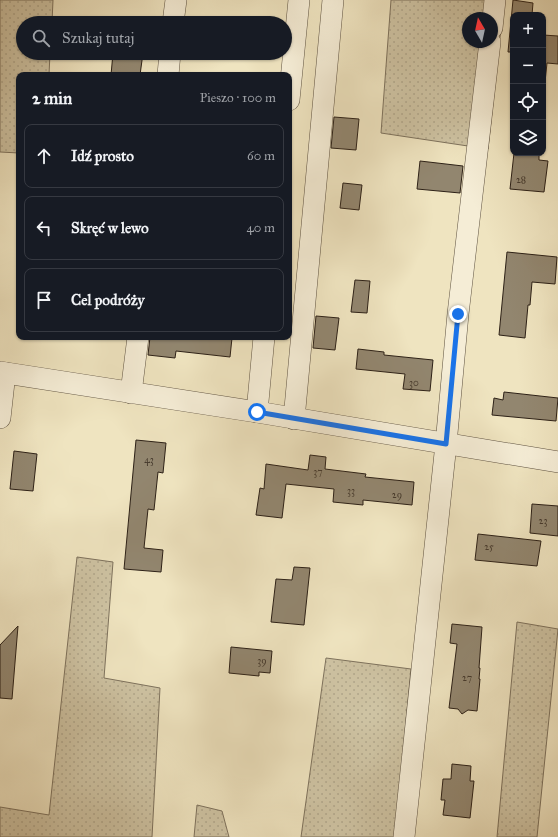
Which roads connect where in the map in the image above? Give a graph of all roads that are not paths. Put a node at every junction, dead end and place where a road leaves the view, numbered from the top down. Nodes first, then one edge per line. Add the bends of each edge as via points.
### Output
1 (176, 0) edge
2 (299, 0) edge
3 (333, 0) edge
4 (495, 0) edge
5 (494, 12) edge
6 (174, 16) edge
7 (489, 48) edge
8 (169, 60) edge
9 (168, 72) edge
10 (292, 72) edge
11 (138, 340) edge
12 (264, 340) edge
13 (2, 373) edge
14 (131, 393) junction
15 (257, 412) junction
16 (0, 418) edge
17 (294, 419) junction
18 (446, 444) junction
19 (558, 462) edge
20 (404, 837) edge

1 - 6 street
2 - 10 street
3 - 17 street
4 - 5 street
7 - 18 street via 458,314
8 - 9 street
11 - 14 street
12 - 15 street
13 - 14 street
13 - 16 street
14 - 15 street
15 - 17 street
17 - 18 street
18 - 19 street
18 - 20 street

